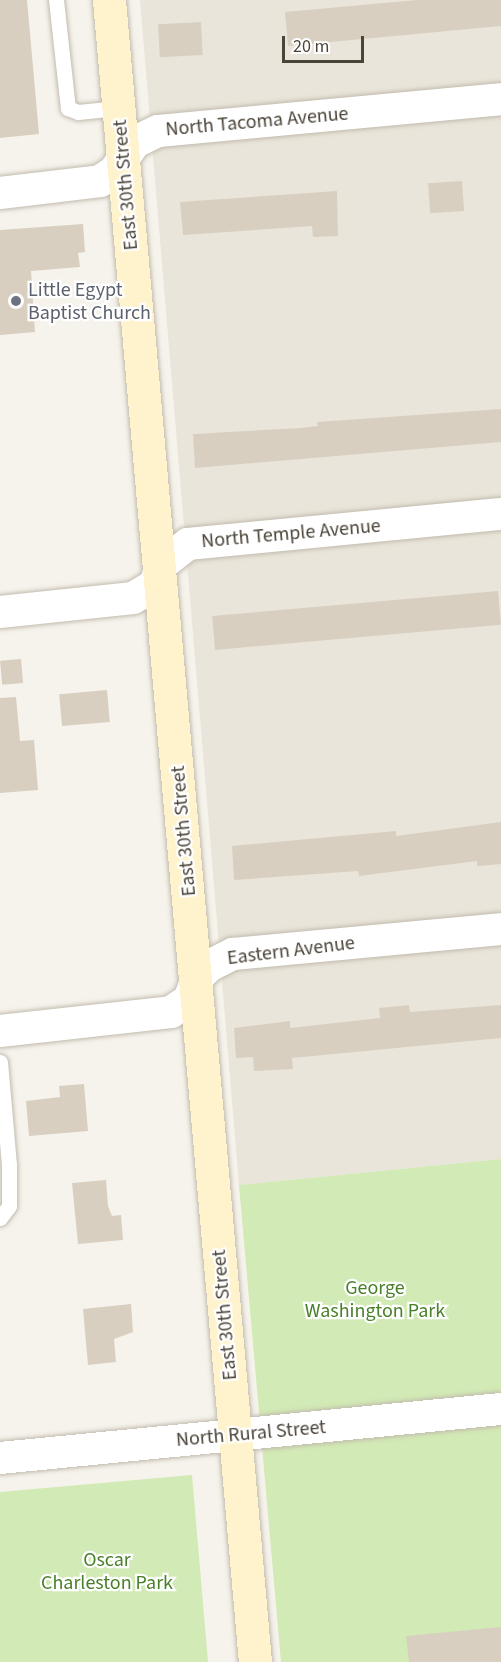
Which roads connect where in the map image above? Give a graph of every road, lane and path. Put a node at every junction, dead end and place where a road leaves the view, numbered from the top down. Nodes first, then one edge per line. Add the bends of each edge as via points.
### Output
1 (56, 0) edge
2 (109, 0) edge
3 (501, 99) edge
4 (118, 108) junction
5 (123, 154) junction
6 (0, 193) edge
7 (501, 514) edge
8 (161, 565) junction
9 (0, 612) edge
10 (501, 929) edge
11 (197, 978) junction
12 (0, 1031) edge
13 (0, 1062) edge
14 (0, 1218) edge
15 (501, 1409) edge
16 (235, 1436) junction
17 (0, 1458) edge
18 (255, 1662) edge

1 - 4 lane via 68,108 78,112
2 - 4 main road, East 30th Street
3 - 5 street, North Tacoma Avenue via 158,131 140,137
4 - 5 main road, East 30th Street
5 - 6 street, North Tacoma Avenue via 114,172 96,182
5 - 8 main road, East 30th Street
7 - 8 street, North Temple Avenue via 197,542 174,550
8 - 9 street, North Temple Avenue via 155,585 133,598
8 - 11 main road, East 30th Street
10 - 11 street, Eastern Avenue via 233,954 215,961
11 - 12 street, Eastern Avenue via 189,1000 159,1016
11 - 16 main road, East 30th Street
13 - 14 lane via 9,1206
15 - 16 street, North Rural Street
16 - 17 street, North Rural Street
16 - 18 main road, East 30th Street

